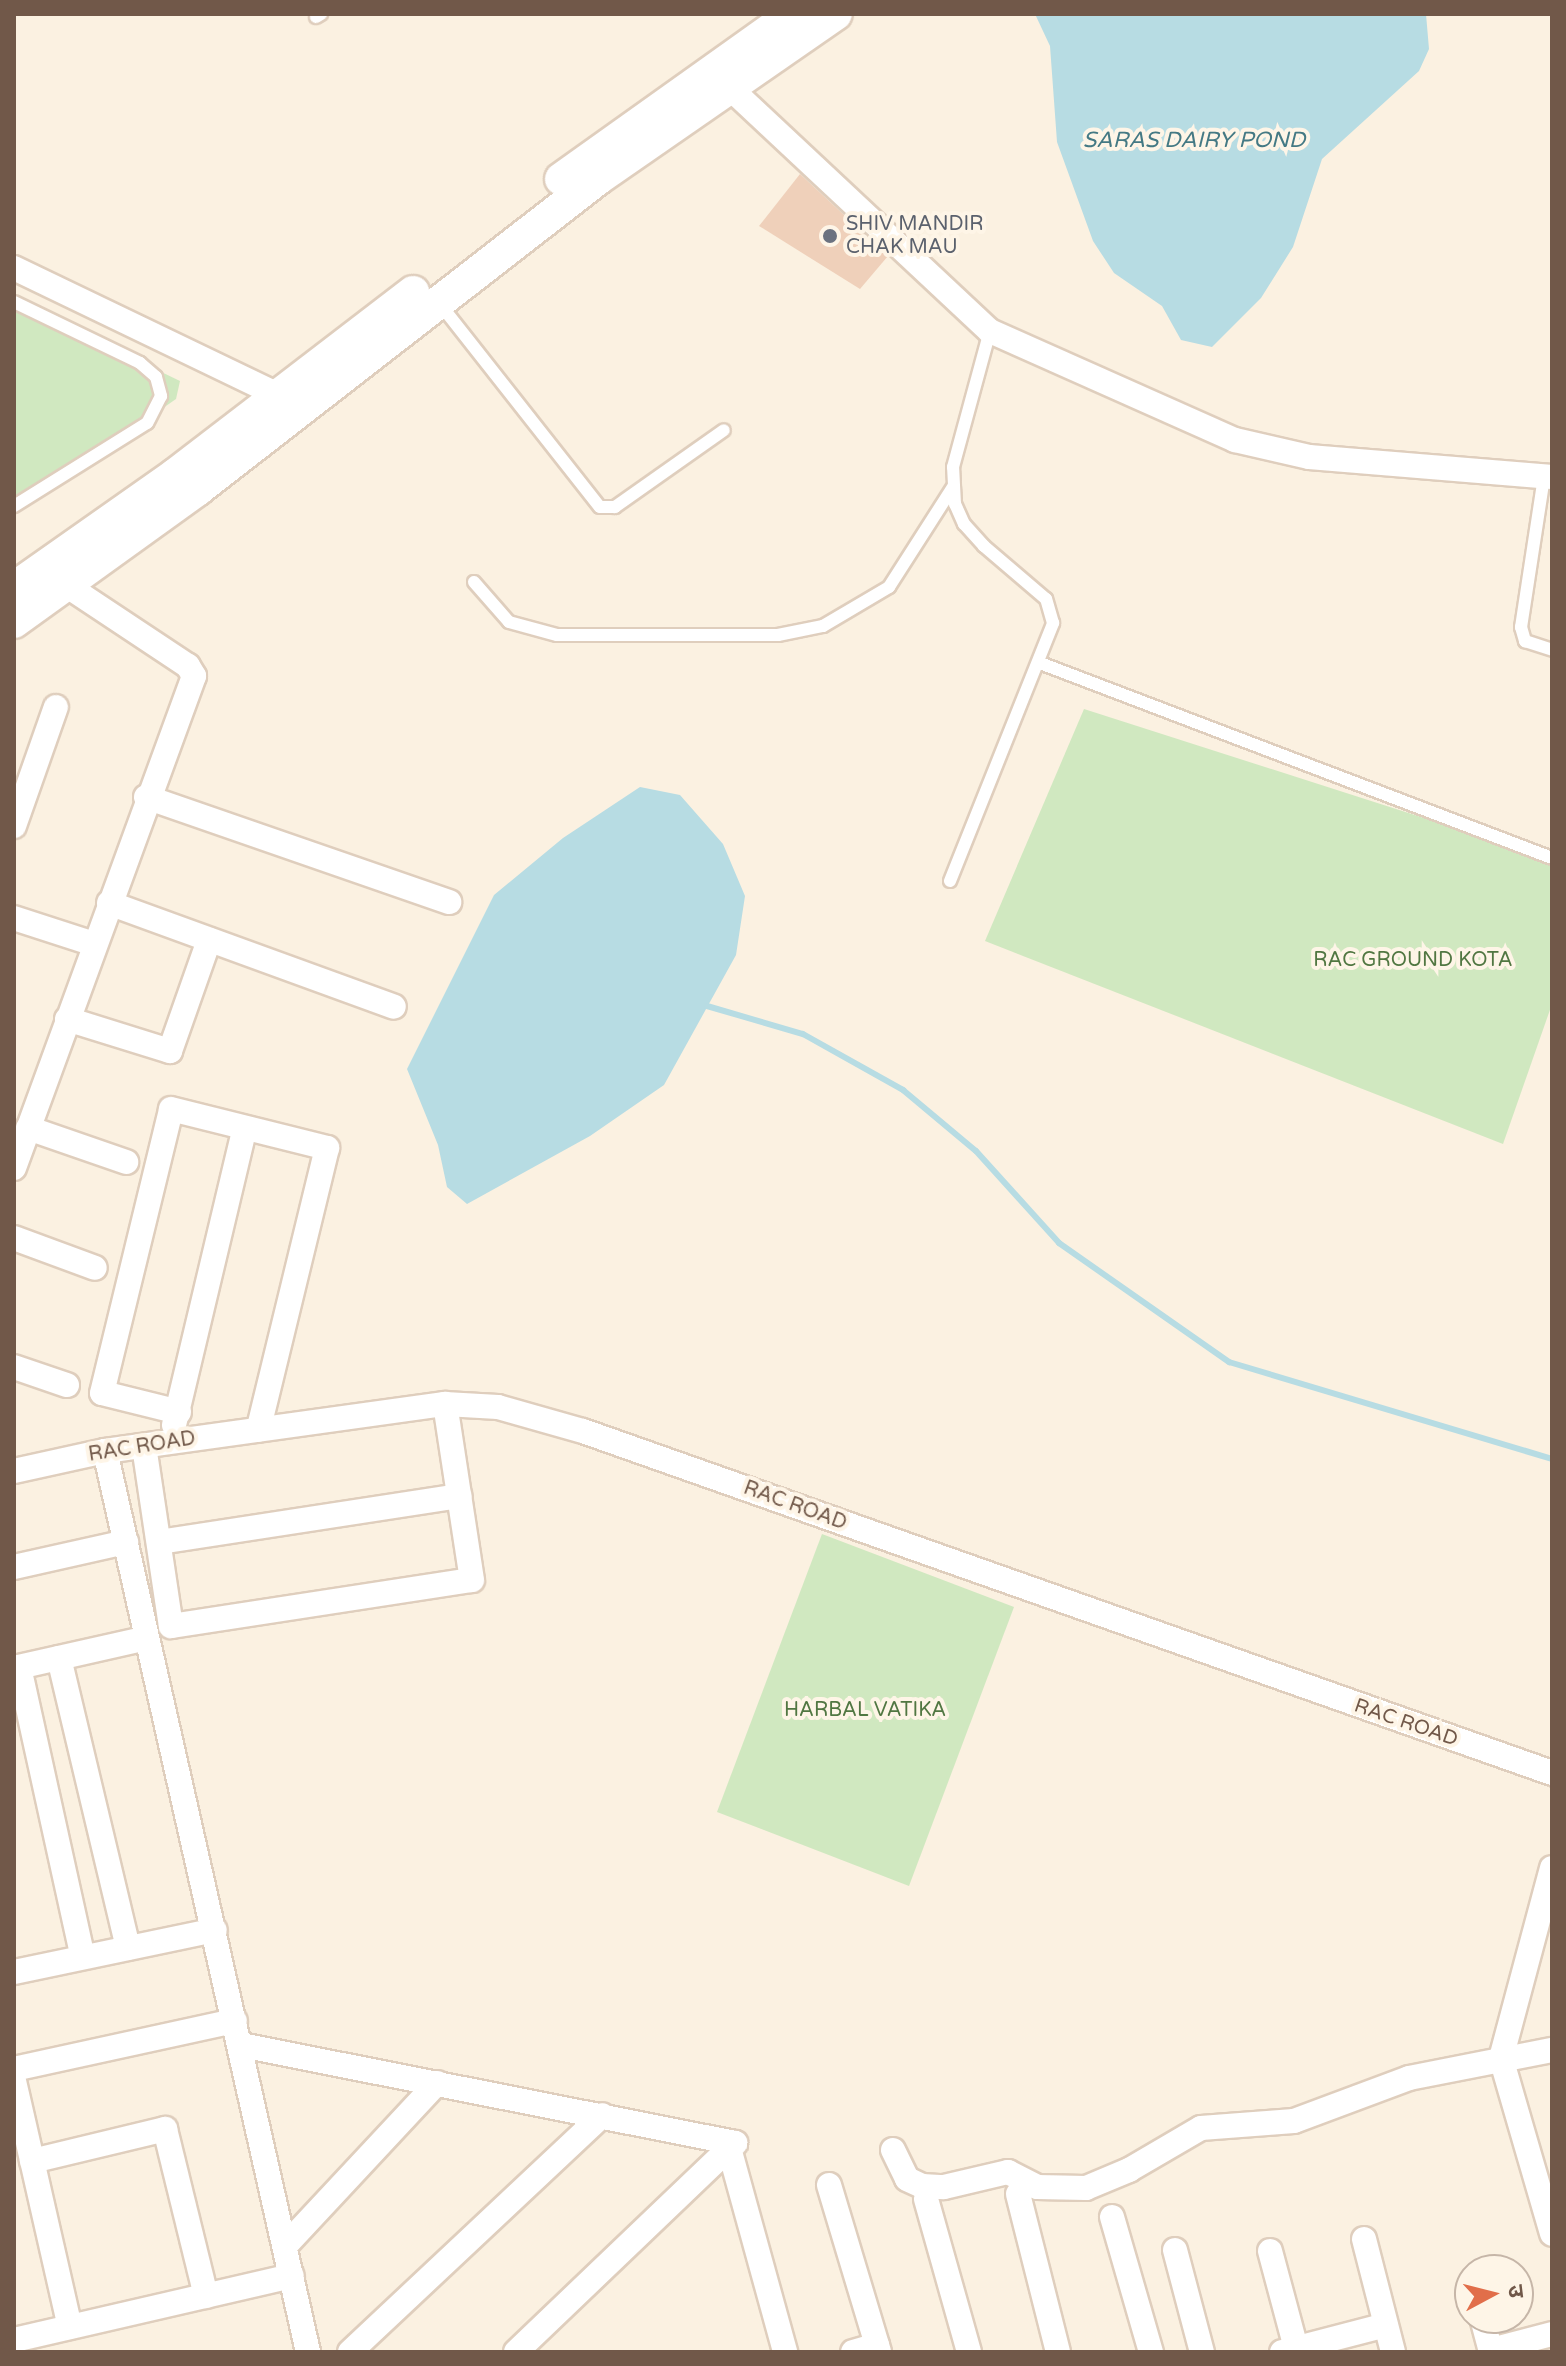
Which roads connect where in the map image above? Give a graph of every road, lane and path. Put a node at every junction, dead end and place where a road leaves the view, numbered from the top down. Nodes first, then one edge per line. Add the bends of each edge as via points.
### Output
1 (792, 14) edge
2 (836, 14) edge
3 (731, 89) junction
4 (14, 268) edge
5 (437, 300) junction
6 (14, 302) edge
7 (990, 331) junction
8 (280, 396) junction
9 (724, 430) dead end
10 (1548, 477) edge
11 (953, 487) junction
12 (14, 506) edge
13 (474, 582) dead end
14 (66, 585) junction
15 (14, 588) edge
16 (14, 622) edge
17 (1552, 650) edge
18 (1040, 663) junction
19 (56, 707) dead end
20 (146, 797) junction
21 (14, 826) edge
22 (1552, 858) edge
23 (950, 881) dead end
24 (449, 902) dead end
25 (109, 903) junction
26 (14, 918) edge
27 (209, 940) junction
28 (94, 944) junction
29 (394, 1007) dead end
30 (67, 1019) junction
31 (28, 1128) junction
32 (245, 1128) junction
33 (126, 1162) dead end
34 (14, 1168) edge
35 (14, 1238) edge
36 (95, 1268) dead end
37 (14, 1367) edge
38 (67, 1385) dead end
39 (445, 1404) junction
40 (179, 1412) junction
41 (258, 1430) junction
42 (169, 1442) junction
43 (144, 1446) junction
44 (105, 1451) junction
45 (14, 1471) edge
46 (459, 1496) junction
47 (126, 1542) junction
48 (159, 1542) junction
49 (14, 1567) edge
50 (147, 1638) junction
51 (59, 1658) junction
52 (16, 1668) edge
53 (1552, 1773) edge
54 (1552, 1868) edge
55 (215, 1930) junction
56 (128, 1948) junction
57 (83, 1957) junction
58 (14, 1972) edge
59 (235, 2021) junction
60 (241, 2045) junction
61 (1552, 2050) edge
62 (1501, 2058) junction
63 (14, 2069) edge
64 (14, 2081) edge
65 (437, 2083) junction
66 (602, 2115) junction
67 (729, 2148) junction
68 (893, 2150) dead end
69 (32, 2161) junction
70 (829, 2185) dead end
71 (1018, 2194) dead end
72 (926, 2199) dead end
73 (1112, 2217) dead end
74 (1552, 2234) edge
75 (1364, 2239) dead end
76 (285, 2246) junction
77 (1175, 2250) dead end
78 (1270, 2251) dead end
79 (292, 2276) junction
80 (206, 2296) junction
81 (1386, 2325) junction
82 (70, 2327) junction
83 (1552, 2334) edge
84 (14, 2340) edge
85 (540, 2342) edge
86 (878, 2348) edge
87 (1289, 2350) edge
88 (1491, 2351) edge
89 (308, 2352) edge
90 (350, 2352) edge
91 (516, 2352) edge
92 (785, 2352) edge
93 (853, 2352) edge
94 (969, 2352) edge
95 (1058, 2352) edge
96 (1151, 2352) edge
97 (1202, 2352) edge
98 (1393, 2352) edge

1 - 8 street via 575,168
2 - 3 street
3 - 5 street
3 - 7 street
4 - 8 street
5 - 9 lane via 600,507 615,507
5 - 14 street via 246,452
6 - 12 lane via 140,363 156,377 161,396 147,423
7 - 10 street via 1235,440 1309,457
7 - 11 lane via 953,467
8 - 15 street
10 - 17 lane via 1521,627 1525,641
11 - 13 lane via 889,587 823,626 778,635 557,635 509,622
11 - 18 lane via 964,524 1046,599 1053,623
14 - 16 street
14 - 20 street via 192,670 180,719
18 - 22 lane
18 - 23 lane
19 - 21 street
20 - 24 street
20 - 25 street
25 - 27 street
25 - 28 street
26 - 28 street
27 - 29 street
27 - 30 street via 170,1051
28 - 30 street
30 - 31 street
31 - 33 street
31 - 34 street
32 - 40 street
32 - 40 street via 171,1109 102,1393
32 - 41 street via 327,1148
35 - 36 street
37 - 38 street
39 - 41 street, RAC ROAD
39 - 46 street
39 - 53 street, RAC ROAD via 498,1407 583,1431
40 - 42 street
41 - 42 street, RAC ROAD
42 - 43 street, RAC ROAD
43 - 44 street, RAC ROAD
43 - 48 street
44 - 45 street, RAC ROAD
44 - 47 street
46 - 48 street
46 - 48 street via 472,1580 171,1626
47 - 49 street
47 - 50 street
50 - 51 street
50 - 55 street
51 - 52 street
51 - 56 street
52 - 57 street
54 - 62 street
55 - 56 street
55 - 59 street
56 - 57 street
57 - 58 street
59 - 60 street
59 - 63 street
60 - 65 street
60 - 76 street
61 - 62 street
62 - 68 street via 1409,2078 1294,2121 1201,2128 1086,2188 1037,2187 1008,2172 944,2187 922,2186 907,2179
62 - 74 street
64 - 69 street
65 - 66 street
65 - 76 street
66 - 67 street via 735,2143
66 - 90 street
67 - 85 street
67 - 92 street
69 - 80 street via 165,2129
69 - 82 street
70 - 86 street
71 - 95 street
72 - 94 street
73 - 96 street
75 - 81 street
76 - 79 street
77 - 97 street
78 - 87 street
79 - 80 street
79 - 89 street
80 - 82 street
81 - 87 street
81 - 98 street
82 - 84 street
83 - 88 street
85 - 91 street
86 - 93 street

